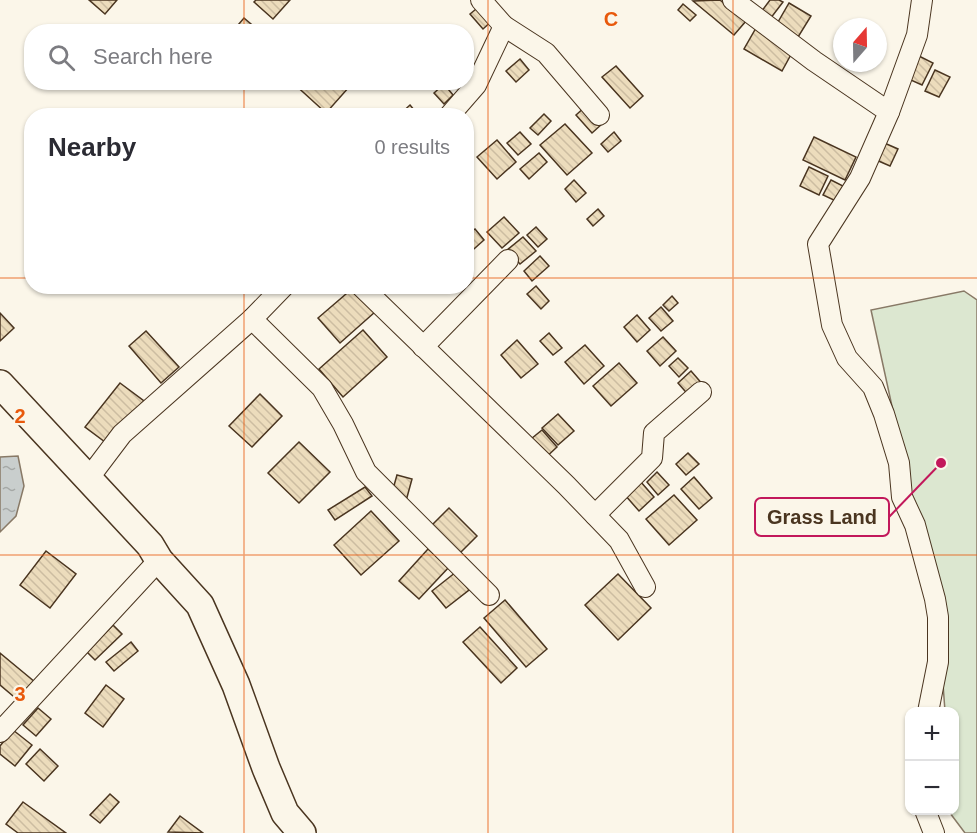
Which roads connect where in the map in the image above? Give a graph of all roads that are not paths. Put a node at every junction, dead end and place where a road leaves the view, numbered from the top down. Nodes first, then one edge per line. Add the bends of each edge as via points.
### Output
1 (480, 0) edge
2 (733, 0) edge
3 (922, 0) edge
4 (504, 26) junction
5 (474, 87) edge
6 (472, 90) edge
7 (456, 108) edge
8 (889, 112) junction
9 (599, 115) dead end
10 (507, 260) dead end
11 (276, 294) edge
12 (369, 294) edge
13 (252, 319) junction
14 (423, 347) junction
15 (0, 384) edge
16 (701, 392) dead end
17 (88, 479) junction
18 (595, 515) junction
19 (159, 560) junction
20 (645, 587) dead end
21 (489, 596) dead end
22 (929, 707) edge
23 (0, 732) edge
24 (927, 815) edge
25 (302, 833) edge
26 (934, 833) edge

1 - 4 street
2 - 8 street
3 - 8 street via 917,35
4 - 5 street
4 - 9 street via 546,53
6 - 7 street
8 - 22 street via 860,178 818,244 831,325 847,358 873,387 884,414 899,464 902,497 915,525 935,599 938,662
10 - 14 street
11 - 13 street
12 - 14 street
13 - 17 street via 122,434
13 - 21 street via 322,388 366,472
14 - 18 street
15 - 17 main road
16 - 18 street via 654,433 652,458
17 - 19 main road via 150,545
18 - 20 street via 619,540
19 - 23 street
19 - 25 main road via 200,605 236,685 285,813
24 - 26 street

